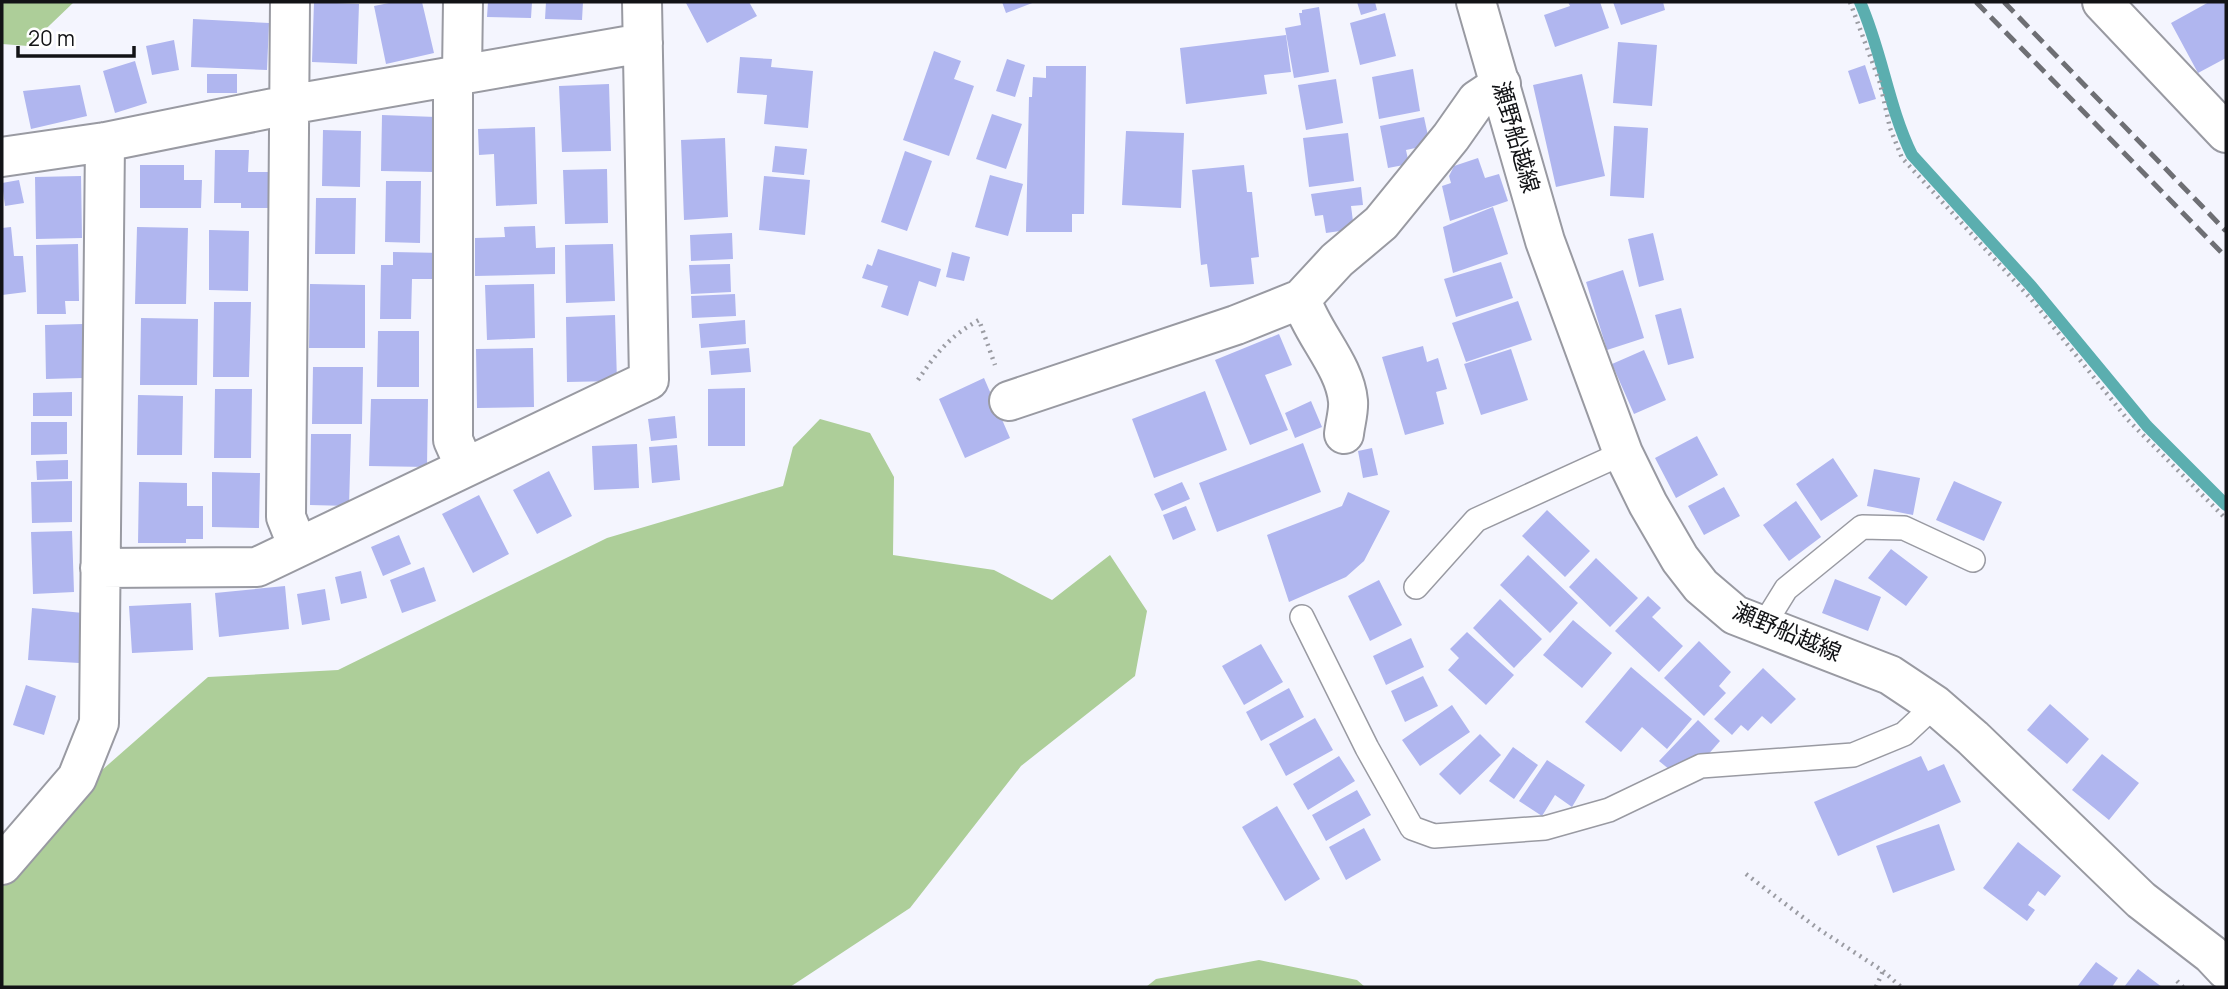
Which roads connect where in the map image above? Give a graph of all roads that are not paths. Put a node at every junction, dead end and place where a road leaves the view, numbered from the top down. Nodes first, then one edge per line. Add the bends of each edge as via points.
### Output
1 (290, 2) edge
2 (463, 2) edge
3 (642, 2) edge
4 (1476, 2) edge
5 (2117, 6) edge
6 (643, 43) junction
7 (458, 75) junction
8 (1501, 84) junction
9 (288, 105) junction
10 (2226, 133) edge
11 (104, 142) junction
12 (2, 157) edge
13 (1301, 299) junction
14 (1009, 401) road end
15 (1344, 434) dead end
16 (1623, 453) junction
17 (465, 467) junction
18 (298, 547) junction
19 (1973, 560) dead end
20 (100, 568) junction
21 (1416, 587) dead end
22 (1301, 617) dead end
23 (1763, 626) junction
24 (1935, 705) junction
25 (2, 865) edge
26 (2226, 970) edge

1 - 9 street
2 - 7 street
3 - 6 street
4 - 8 street, 瀬野船越線
5 - 10 street
6 - 7 street
6 - 17 street via 649,380
7 - 9 street
7 - 17 street via 453,440
8 - 13 street via 1477,100 1381,223
8 - 16 street, 瀬野船越線 via 1545,241
9 - 11 street
9 - 18 street via 286,517
11 - 12 street
11 - 20 street
13 - 14 street via 1236,326
13 - 15 street via 1341,373 1349,402
16 - 21 lane via 1476,520
16 - 23 street, 瀬野船越線 via 1680,559 1701,586 1735,615
17 - 18 street
18 - 20 street via 257,567
19 - 23 lane via 1904,528 1862,527 1786,589
20 - 25 street via 99,723 77,778
22 - 24 lane via 1412,828 1434,836 1545,828 1609,810 1701,766 1853,754 1904,734
23 - 24 street, 瀬野船越線 via 1890,675
24 - 26 street, 瀬野船越線 via 2141,900

